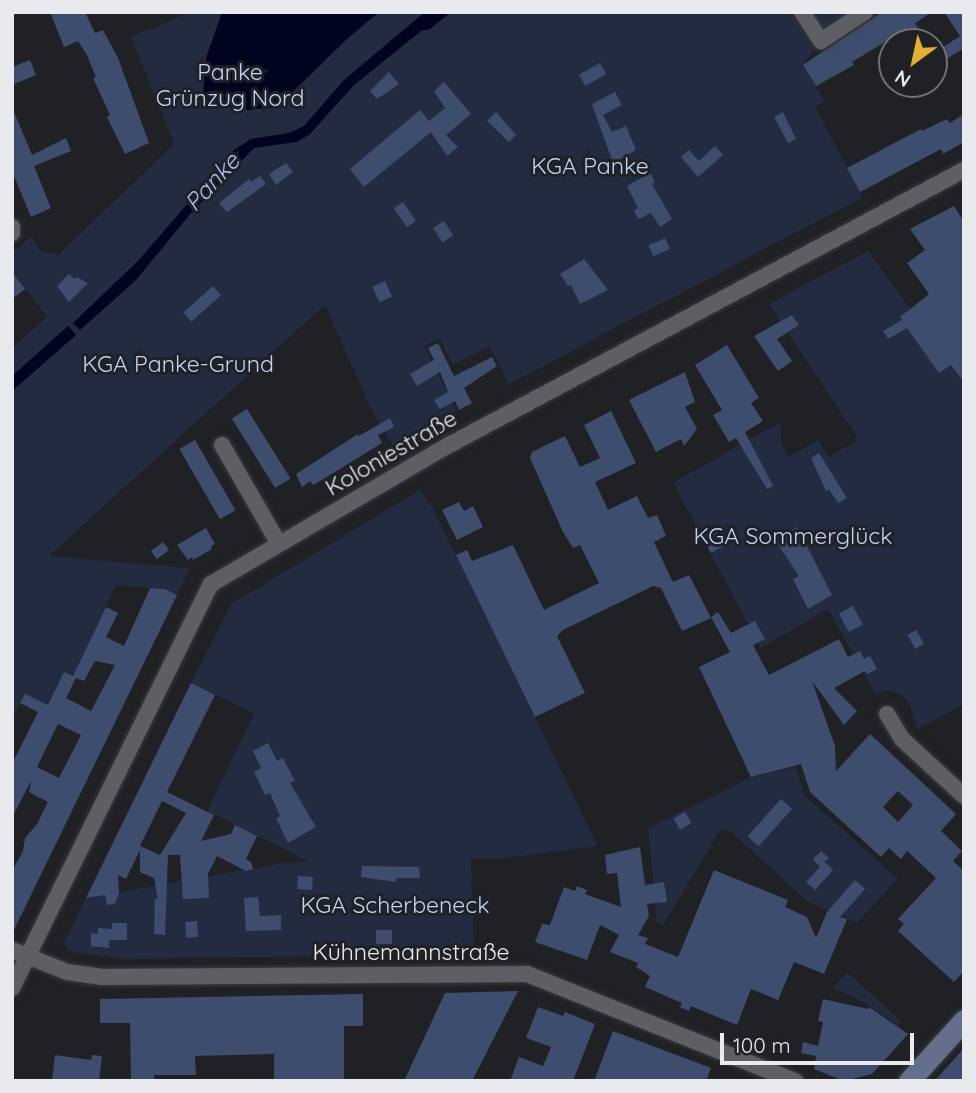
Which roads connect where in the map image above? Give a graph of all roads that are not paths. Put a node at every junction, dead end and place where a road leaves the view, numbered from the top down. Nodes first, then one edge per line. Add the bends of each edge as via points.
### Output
1 (802, 12) edge
2 (865, 12) edge
3 (964, 170) edge
4 (222, 444) dead end
5 (279, 544) junction
6 (887, 714) dead end
7 (964, 796) edge
8 (12, 950) edge
9 (28, 959) junction
10 (12, 988) edge
11 (964, 1020) edge
12 (795, 1081) edge
13 (909, 1081) edge

1 - 2 street via 821,41
3 - 5 street, Koloniestraße via 451,444
4 - 5 street
5 - 9 street, Koloniestraße via 211,584
6 - 7 street via 902,739
8 - 9 street, Kühnemannstraße
9 - 10 street, Koloniestraße
9 - 12 street, Kühnemannstraße via 101,977 527,974
11 - 13 main road

